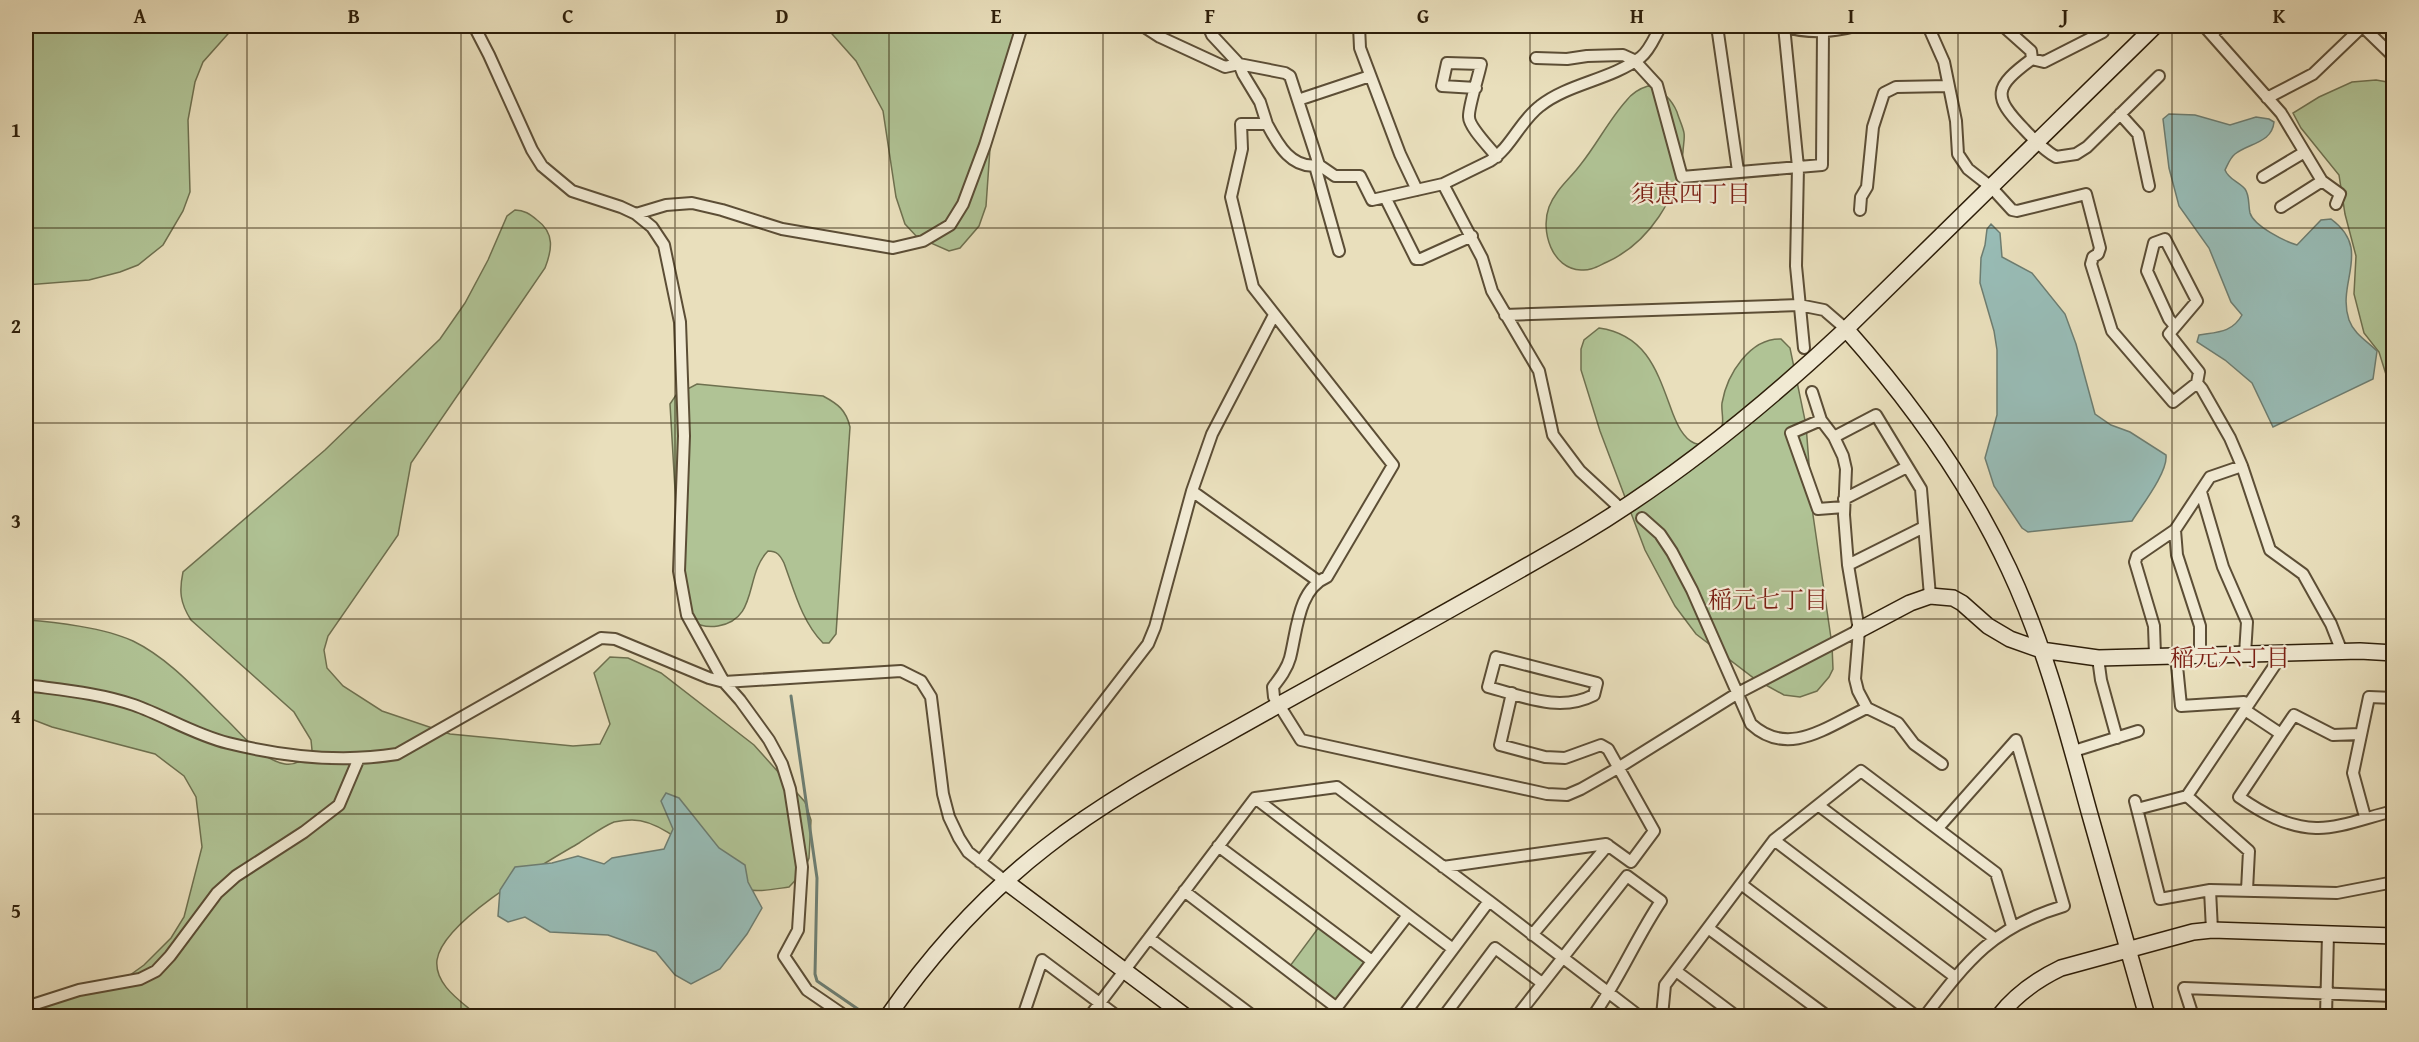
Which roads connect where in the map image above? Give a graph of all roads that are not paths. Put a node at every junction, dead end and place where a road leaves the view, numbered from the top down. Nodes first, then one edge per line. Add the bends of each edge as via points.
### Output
1 (474, 26) edge
2 (1022, 26) edge
3 (1143, 26) edge
4 (1208, 26) edge
5 (1359, 26) edge
6 (1660, 26) edge
7 (1716, 26) edge
8 (1783, 26) edge
9 (1855, 26) edge
10 (1928, 26) edge
11 (2003, 26) edge
12 (2104, 26) edge
13 (2155, 26) edge
14 (2221, 26) edge
15 (2362, 26) edge
16 (2208, 30) edge
17 (1823, 32) junction
18 (2394, 57) edge
19 (1536, 58) dead end
20 (1634, 60) junction
21 (2032, 60) junction
22 (1239, 64) junction
23 (1370, 76) junction
24 (2159, 76) dead end
25 (1949, 86) junction
26 (1476, 88) dead end
27 (2266, 98) junction
28 (1298, 100) junction
29 (2120, 114) junction
30 (1267, 124) junction
31 (2036, 142) junction
32 (2303, 153) junction
33 (1497, 157) junction
34 (1317, 166) junction
35 (1798, 167) junction
36 (1738, 171) junction
37 (2263, 177) dead end
38 (2322, 181) junction
39 (1443, 184) junction
40 (2149, 186) dead end
41 (1991, 187) junction
42 (1417, 190) junction
43 (1385, 197) junction
44 (2336, 204) dead end
45 (2281, 207) dead end
46 (1860, 210) dead end
47 (636, 214) junction
48 (1472, 236) junction
49 (1340, 251) dead end
50 (1798, 305) junction
51 (1274, 315) junction
52 (1505, 315) junction
53 (2175, 326) junction
54 (1846, 329) junction
55 (1804, 348) dead end
56 (2197, 383) junction
57 (1812, 392) dead end
58 (1821, 420) junction
59 (1834, 437) junction
60 (2242, 466) junction
61 (1907, 467) junction
62 (1192, 491) junction
63 (2201, 492) junction
64 (1844, 503) junction
65 (1621, 508) junction
66 (1642, 518) dead end
67 (1924, 527) junction
68 (2175, 530) junction
69 (1848, 565) junction
70 (1318, 581) junction
71 (1930, 596) junction
72 (1859, 630) junction
73 (2041, 650) junction
74 (2342, 652) junction
75 (2283, 653) junction
76 (2394, 653) edge
77 (2245, 654) junction
78 (2200, 655) junction
79 (2155, 656) junction
80 (2176, 656) junction
81 (2098, 658) junction
82 (724, 682) junction
83 (26, 685) edge
84 (1512, 693) junction
85 (1738, 693) junction
86 (2394, 698) edge
87 (1278, 706) junction
88 (2246, 707) junction
89 (1867, 708) junction
90 (2138, 731) dead end
91 (2281, 734) junction
92 (2360, 734) junction
93 (2117, 738) junction
94 (2074, 751) junction
95 (359, 758) junction
96 (1942, 764) dead end
97 (1618, 768) junction
98 (2187, 796) junction
99 (1255, 798) junction
100 (1818, 805) junction
101 (2394, 812) edge
102 (2365, 817) junction
103 (1938, 828) junction
104 (1774, 840) junction
105 (1608, 845) junction
106 (1218, 846) junction
107 (980, 862) junction
108 (1443, 867) junction
109 (1005, 882) junction
110 (2394, 882) edge
111 (1741, 884) junction
112 (2210, 890) junction
113 (2247, 890) junction
114 (1184, 891) junction
115 (1489, 902) junction
116 (1408, 915) junction
117 (2012, 926) junction
118 (1708, 927) junction
119 (2212, 930) junction
120 (1532, 934) junction
121 (2328, 934) junction
122 (2394, 936) edge
123 (1149, 938) junction
124 (1994, 938) junction
125 (1453, 949) junction
126 (2128, 949) junction
127 (1562, 957) junction
128 (1372, 961) junction
129 (1124, 970) junction
130 (1676, 971) junction
131 (1955, 977) junction
132 (1542, 983) junction
133 (2326, 993) junction
134 (1609, 994) junction
135 (2394, 996) edge
136 (1100, 1003) junction
137 (26, 1007) edge
138 (1333, 1012) edge
139 (845, 1017) edge
140 (888, 1017) edge
141 (1023, 1017) edge
142 (1090, 1017) edge
143 (1117, 1017) edge
144 (1185, 1017) edge
145 (1253, 1017) edge
146 (1403, 1017) edge
147 (1453, 1017) edge
148 (1517, 1017) edge
149 (1593, 1017) edge
150 (1639, 1017) edge
151 (1662, 1017) edge
152 (1736, 1017) edge
153 (1827, 1017) edge
154 (1916, 1017) edge
155 (1925, 1017) edge
156 (1999, 1017) edge
157 (2147, 1017) edge
158 (2193, 1017) edge
159 (2326, 1017) edge

1 - 47 street via 542,166 572,191
2 - 47 street via 963,204 950,225 923,241 893,248 782,230 692,203
3 - 22 street via 1225,67
4 - 22 street
5 - 23 street via 1360,48
6 - 20 street via 1642,57
7 - 36 street
8 - 17 street
8 - 35 street
9 - 17 street
10 - 25 street via 1944,62
11 - 21 street via 2031,51
12 - 21 street via 2103,32 2044,62
13 - 31 street
14 - 16 street
15 - 18 street
15 - 27 street via 2313,74
16 - 27 street
17 - 35 street via 1822,165
19 - 20 street via 1623,55
20 - 33 street via 1539,106
20 - 36 street via 1657,85 1682,177
21 - 31 street via 2005,84 2001,93 2006,110
22 - 28 street via 1290,76
22 - 30 street
23 - 28 street
23 - 42 street
24 - 29 street
25 - 41 street via 1958,154 1968,169
25 - 46 street via 1896,87 1884,93 1873,127 1867,187
26 - 33 street via 1468,117
27 - 32 street via 2281,113
28 - 34 street
29 - 31 street via 2076,154 2056,157
29 - 40 street via 2138,134
30 - 34 street via 1284,153 1303,166
30 - 51 street via 1241,123 1242,149 1231,197 1253,287
31 - 41 street
32 - 37 street
32 - 38 street
33 - 39 street
34 - 43 street via 1335,176 1360,176 1372,200
34 - 49 street
35 - 36 street
35 - 50 street
38 - 44 street via 2340,194
38 - 45 street
39 - 42 street
39 - 48 street
41 - 54 street
41 - 56 street via 2012,210 2086,194 2100,248 2091,264 2112,331 2173,402
42 - 43 street
43 - 48 street via 1416,259
47 - 82 street via 652,227 664,245 675,289 684,436 679,571 687,615
48 - 52 street
50 - 52 street
50 - 54 street via 1824,309
50 - 55 street
51 - 62 street via 1212,434
51 - 70 street via 1393,465 1327,577
52 - 65 street via 1539,371 1553,435 1580,471
53 - 53 street via 2196,301 2165,239 2154,243 2147,271
53 - 56 street via 2169,334 2199,372
54 - 65 street via 1715,443
54 - 73 street via 1906,400 1969,494 2009,568
56 - 60 street
57 - 58 street
58 - 59 street
58 - 64 street via 1791,433 1818,509
59 - 61 street via 1876,415
59 - 64 street via 1846,469
60 - 63 street via 2210,477
60 - 74 street via 2270,550 2303,574
61 - 64 street
61 - 67 street via 1921,489
62 - 70 street
62 - 107 street via 1148,644
63 - 68 street
63 - 77 street via 2223,567 2247,622
64 - 69 street
65 - 87 street via 1579,536
66 - 85 street via 1672,552
67 - 69 street
67 - 71 street
68 - 78 street via 2177,555 2200,626
68 - 79 street via 2137,556 2135,562 2154,626
69 - 72 street
70 - 87 street via 1306,598 1289,660 1273,687
71 - 72 street
71 - 73 street via 1953,598 2000,634
72 - 85 street
72 - 89 street via 1855,679
73 - 81 street
73 - 94 street
74 - 75 street
74 - 76 street
75 - 77 street
75 - 88 street
77 - 78 street
78 - 80 street
79 - 80 street
79 - 81 street
80 - 88 street via 2181,706 2244,702
81 - 93 street
82 - 95 street via 615,639 601,638 397,754
82 - 107 street via 901,671 921,681 931,697 949,817 968,852
82 - 139 street via 769,740 789,789 802,867 798,930 784,956 807,990
83 - 95 street via 106,697 227,742 303,755
84 - 84 street via 1563,704 1594,695 1597,683 1496,657 1488,687
84 - 97 street via 1500,745 1565,758 1601,745
85 - 89 street via 1751,724 1775,740 1807,736
85 - 97 street
86 - 92 street via 2369,697
87 - 97 street via 1301,740 1547,794 1567,795
87 - 109 street via 1082,820
88 - 91 street
88 - 98 street
89 - 96 street via 1898,723 1914,744
90 - 93 street
91 - 92 street via 2294,715 2333,735
91 - 102 street via 2239,797 2271,817 2295,825 2317,828
92 - 102 street via 2353,774
93 - 94 street
94 - 126 street
95 - 137 street via 339,804 216,892 156,972
97 - 105 street via 1654,831 1631,862
98 - 112 street via 2136,805 2160,898
98 - 113 street via 2249,851
99 - 106 street
99 - 108 street via 1337,787
99 - 116 street
100 - 103 street via 1861,771
100 - 104 street
100 - 124 street
101 - 102 street
103 - 117 street via 1996,873
103 - 117 street via 2016,740 2064,906
104 - 111 street
104 - 131 street
105 - 108 street
105 - 120 street
106 - 114 street
106 - 128 street
107 - 109 street
108 - 115 street
109 - 129 street
109 - 140 street via 937,951
110 - 113 street via 2337,893
111 - 118 street
111 - 154 street
112 - 113 street
112 - 119 street
114 - 123 street
114 - 138 street
115 - 120 street
115 - 125 street
116 - 125 street
116 - 128 street
117 - 124 street
118 - 130 street
118 - 153 street
119 - 121 street
119 - 126 street
120 - 127 street
121 - 122 street
121 - 133 street
123 - 129 street
123 - 145 street
124 - 131 street
125 - 146 street
126 - 156 street via 2061,968 2041,978 2020,993
126 - 157 street
127 - 132 street
127 - 134 street
127 - 134 street via 1627,876 1661,901
128 - 138 street
129 - 136 street
129 - 144 street
130 - 151 street via 1665,985
130 - 152 street
131 - 155 street
132 - 147 street via 1495,948 1447,1012
132 - 148 street
133 - 135 street
133 - 158 street via 2184,988
133 - 159 street
134 - 149 street
134 - 150 street
136 - 141 street via 1042,960
136 - 142 street
136 - 143 street

